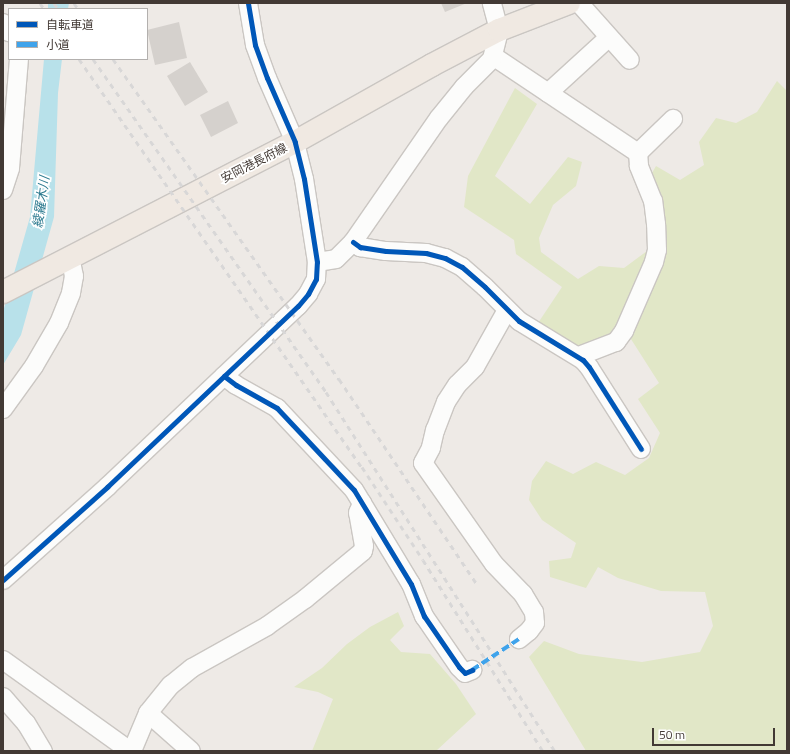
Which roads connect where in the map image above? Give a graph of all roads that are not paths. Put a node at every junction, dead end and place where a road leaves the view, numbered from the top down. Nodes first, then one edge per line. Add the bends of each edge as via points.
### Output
1 (248, 3) edge
2 (492, 3) edge
3 (570, 3) edge
4 (579, 3) edge
5 (499, 30) junction
6 (608, 38) junction
7 (493, 56) junction
8 (19, 60) edge
9 (630, 60) dead end
10 (548, 93) junction
11 (673, 119) dead end
12 (295, 142) junction
13 (638, 153) junction
14 (3, 190) edge
15 (353, 242) junction
16 (65, 259) junction
17 (317, 262) junction
18 (3, 292) edge
19 (506, 310) junction
20 (579, 356) junction
21 (224, 376) junction
22 (3, 408) edge
23 (641, 449) dead end
24 (362, 503) junction
25 (3, 580) edge
26 (519, 639) dead end
27 (3, 660) edge
28 (472, 670) dead end
29 (3, 697) edge
30 (148, 713) junction
31 (43, 751) edge
32 (131, 751) edge
33 (191, 751) edge

1 - 12 street via 255,45
2 - 5 street
3 - 5 main road, 安岡港長府線
4 - 6 street
5 - 7 street
5 - 12 main road, 安岡港長府線
6 - 9 street
6 - 10 street
7 - 10 street
7 - 15 street via 438,118
8 - 14 street via 10,168
10 - 13 street
11 - 13 street
12 - 16 main road, 安岡港長府線
12 - 17 street via 304,179
13 - 20 street via 639,166 653,201 657,250 654,262 624,332 616,342
15 - 17 street via 336,259
15 - 19 street via 360,247 410,251 445,258 462,267
16 - 18 main road, 安岡港長府線
16 - 22 street via 74,276 71,293 59,323 34,366
17 - 21 street via 316,279 308,294
19 - 20 street via 518,321
19 - 26 street via 475,367 457,385 446,402 431,448 423,462 494,564 523,594 534,612 535,623
20 - 23 street via 589,367
21 - 24 street via 277,408 354,490
21 - 25 street via 107,487
24 - 28 street via 411,584 424,616 459,667 465,673
24 - 30 street via 358,513 363,551 305,599 267,626 192,668 171,685
27 - 32 street
29 - 31 street via 26,723
30 - 32 street
30 - 33 street

